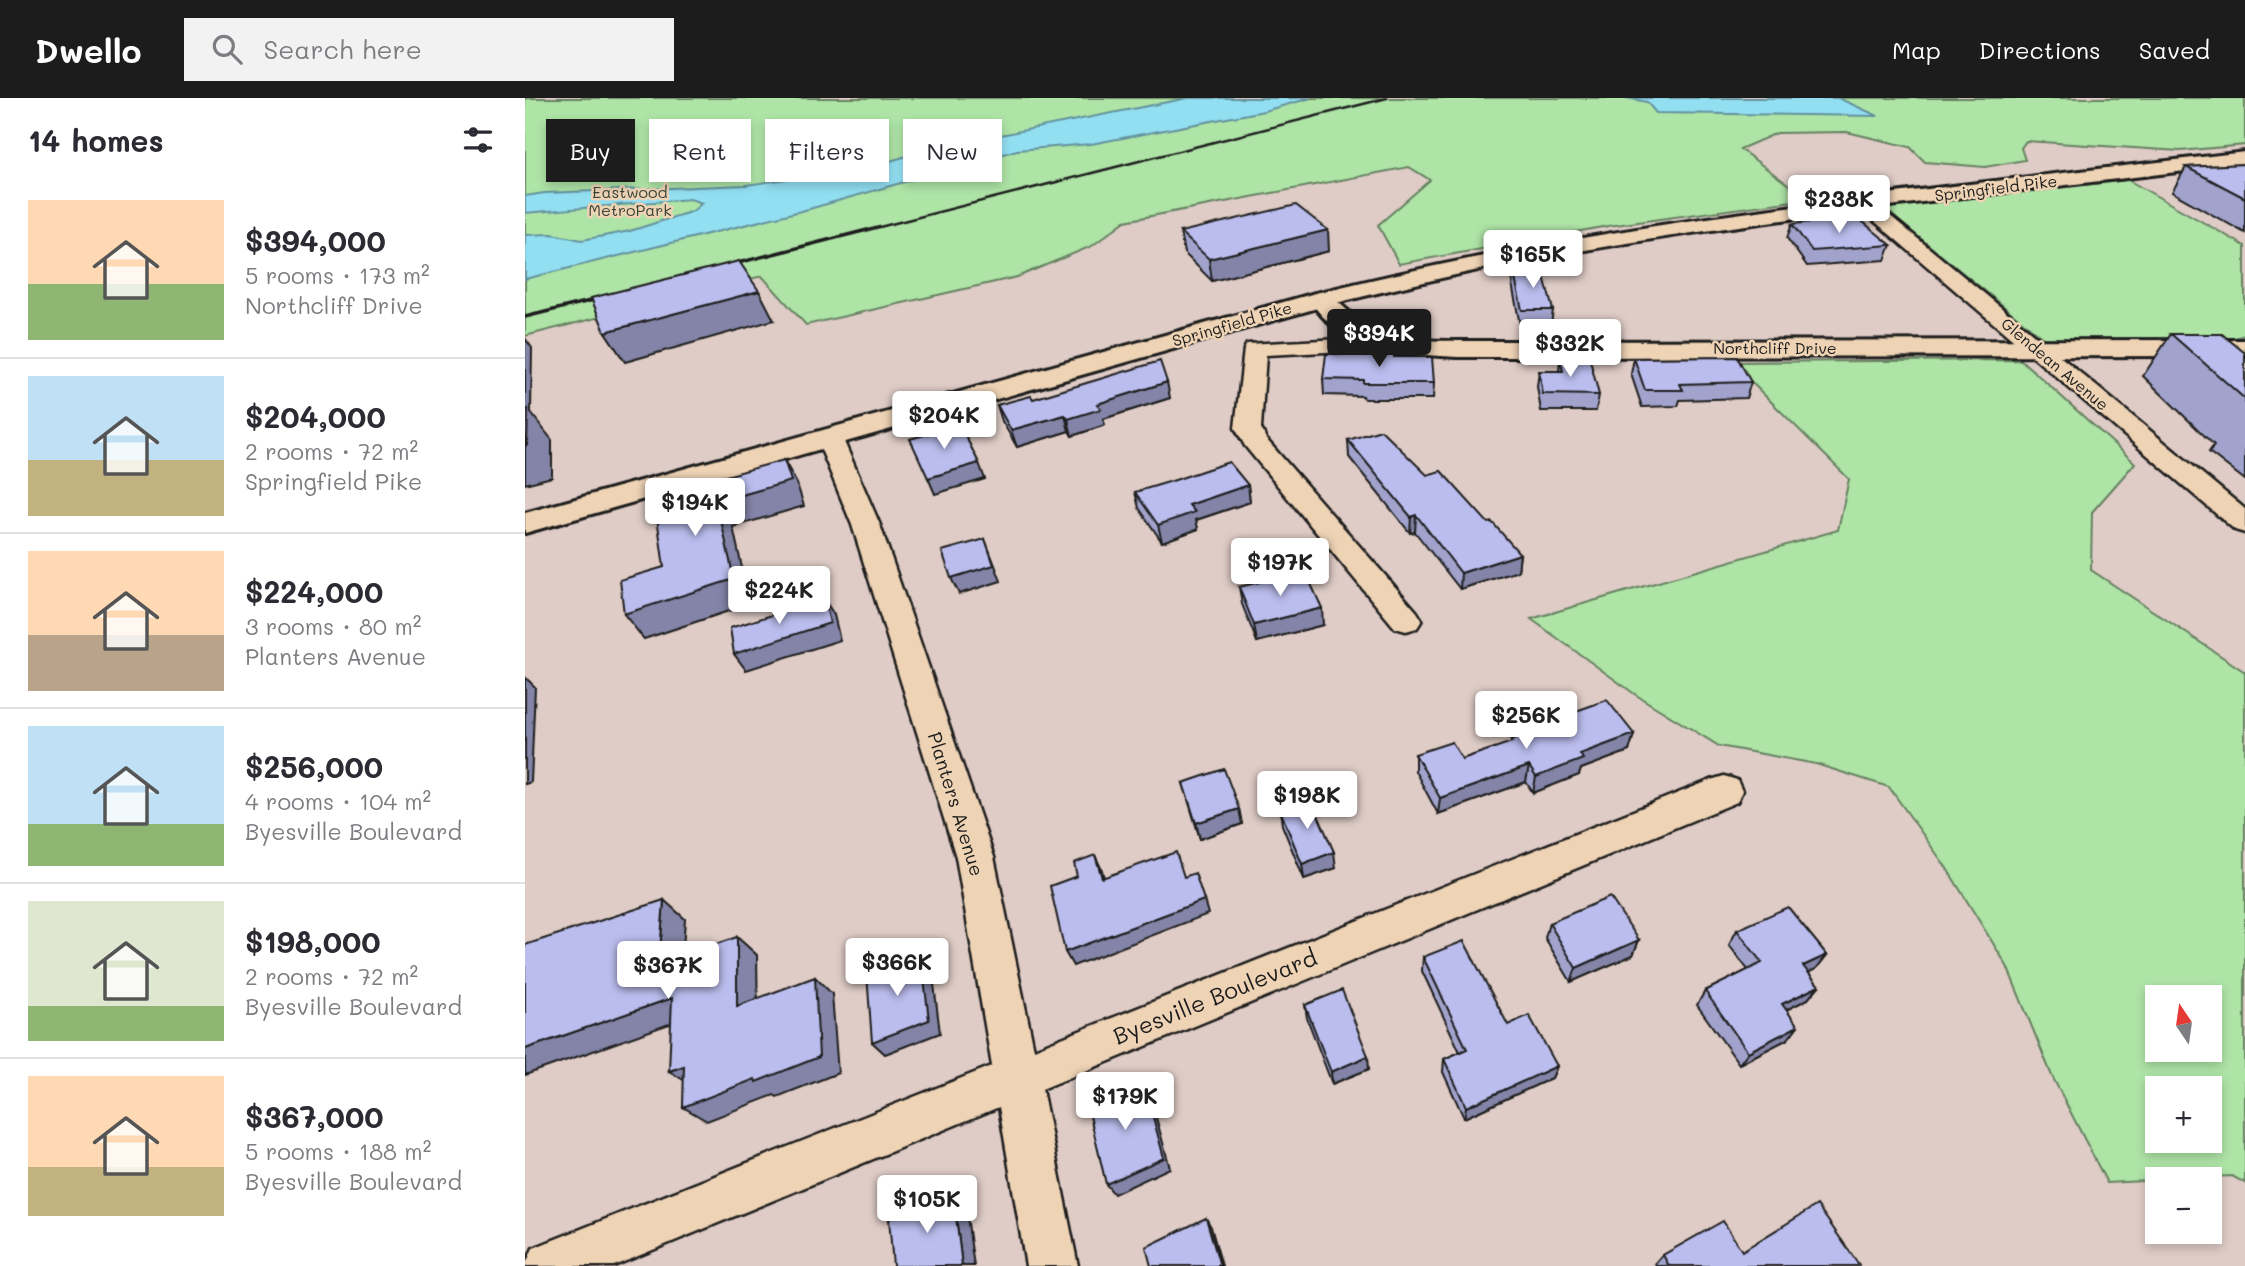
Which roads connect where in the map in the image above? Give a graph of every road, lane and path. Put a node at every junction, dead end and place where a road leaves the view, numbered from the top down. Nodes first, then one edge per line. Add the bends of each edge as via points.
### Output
1 (2245, 158) edge
2 (1865, 204) junction
3 (1321, 299) junction
4 (1378, 344) junction
5 (2214, 348) junction
6 (2245, 348) edge
7 (2038, 349) junction
8 (2245, 372) edge
9 (829, 437) junction
10 (525, 523) edge
11 (2245, 524) edge
12 (1406, 620) dead end
13 (1724, 791) dead end
14 (1017, 1077) junction
15 (551, 1266) edge
16 (1052, 1266) edge

1 - 2 main road, Springfield Pike
2 - 3 main road, Springfield Pike via 1591,241
2 - 7 street, Glendean Avenue
3 - 4 main road, Northcliff Drive via 1340,320
3 - 9 main road, Springfield Pike
4 - 7 main road, Northcliff Drive
4 - 12 street via 1255,349 1248,428 1254,441
5 - 6 main road, Northcliff Drive
5 - 7 main road, Northcliff Drive
5 - 8 street
7 - 11 street, Glendean Avenue
9 - 10 main road, Springfield Pike
9 - 14 street, Planters Avenue via 866,525 975,857
13 - 14 street, Byesville Boulevard
14 - 15 street, Byesville Boulevard
14 - 16 street, Planters Avenue

